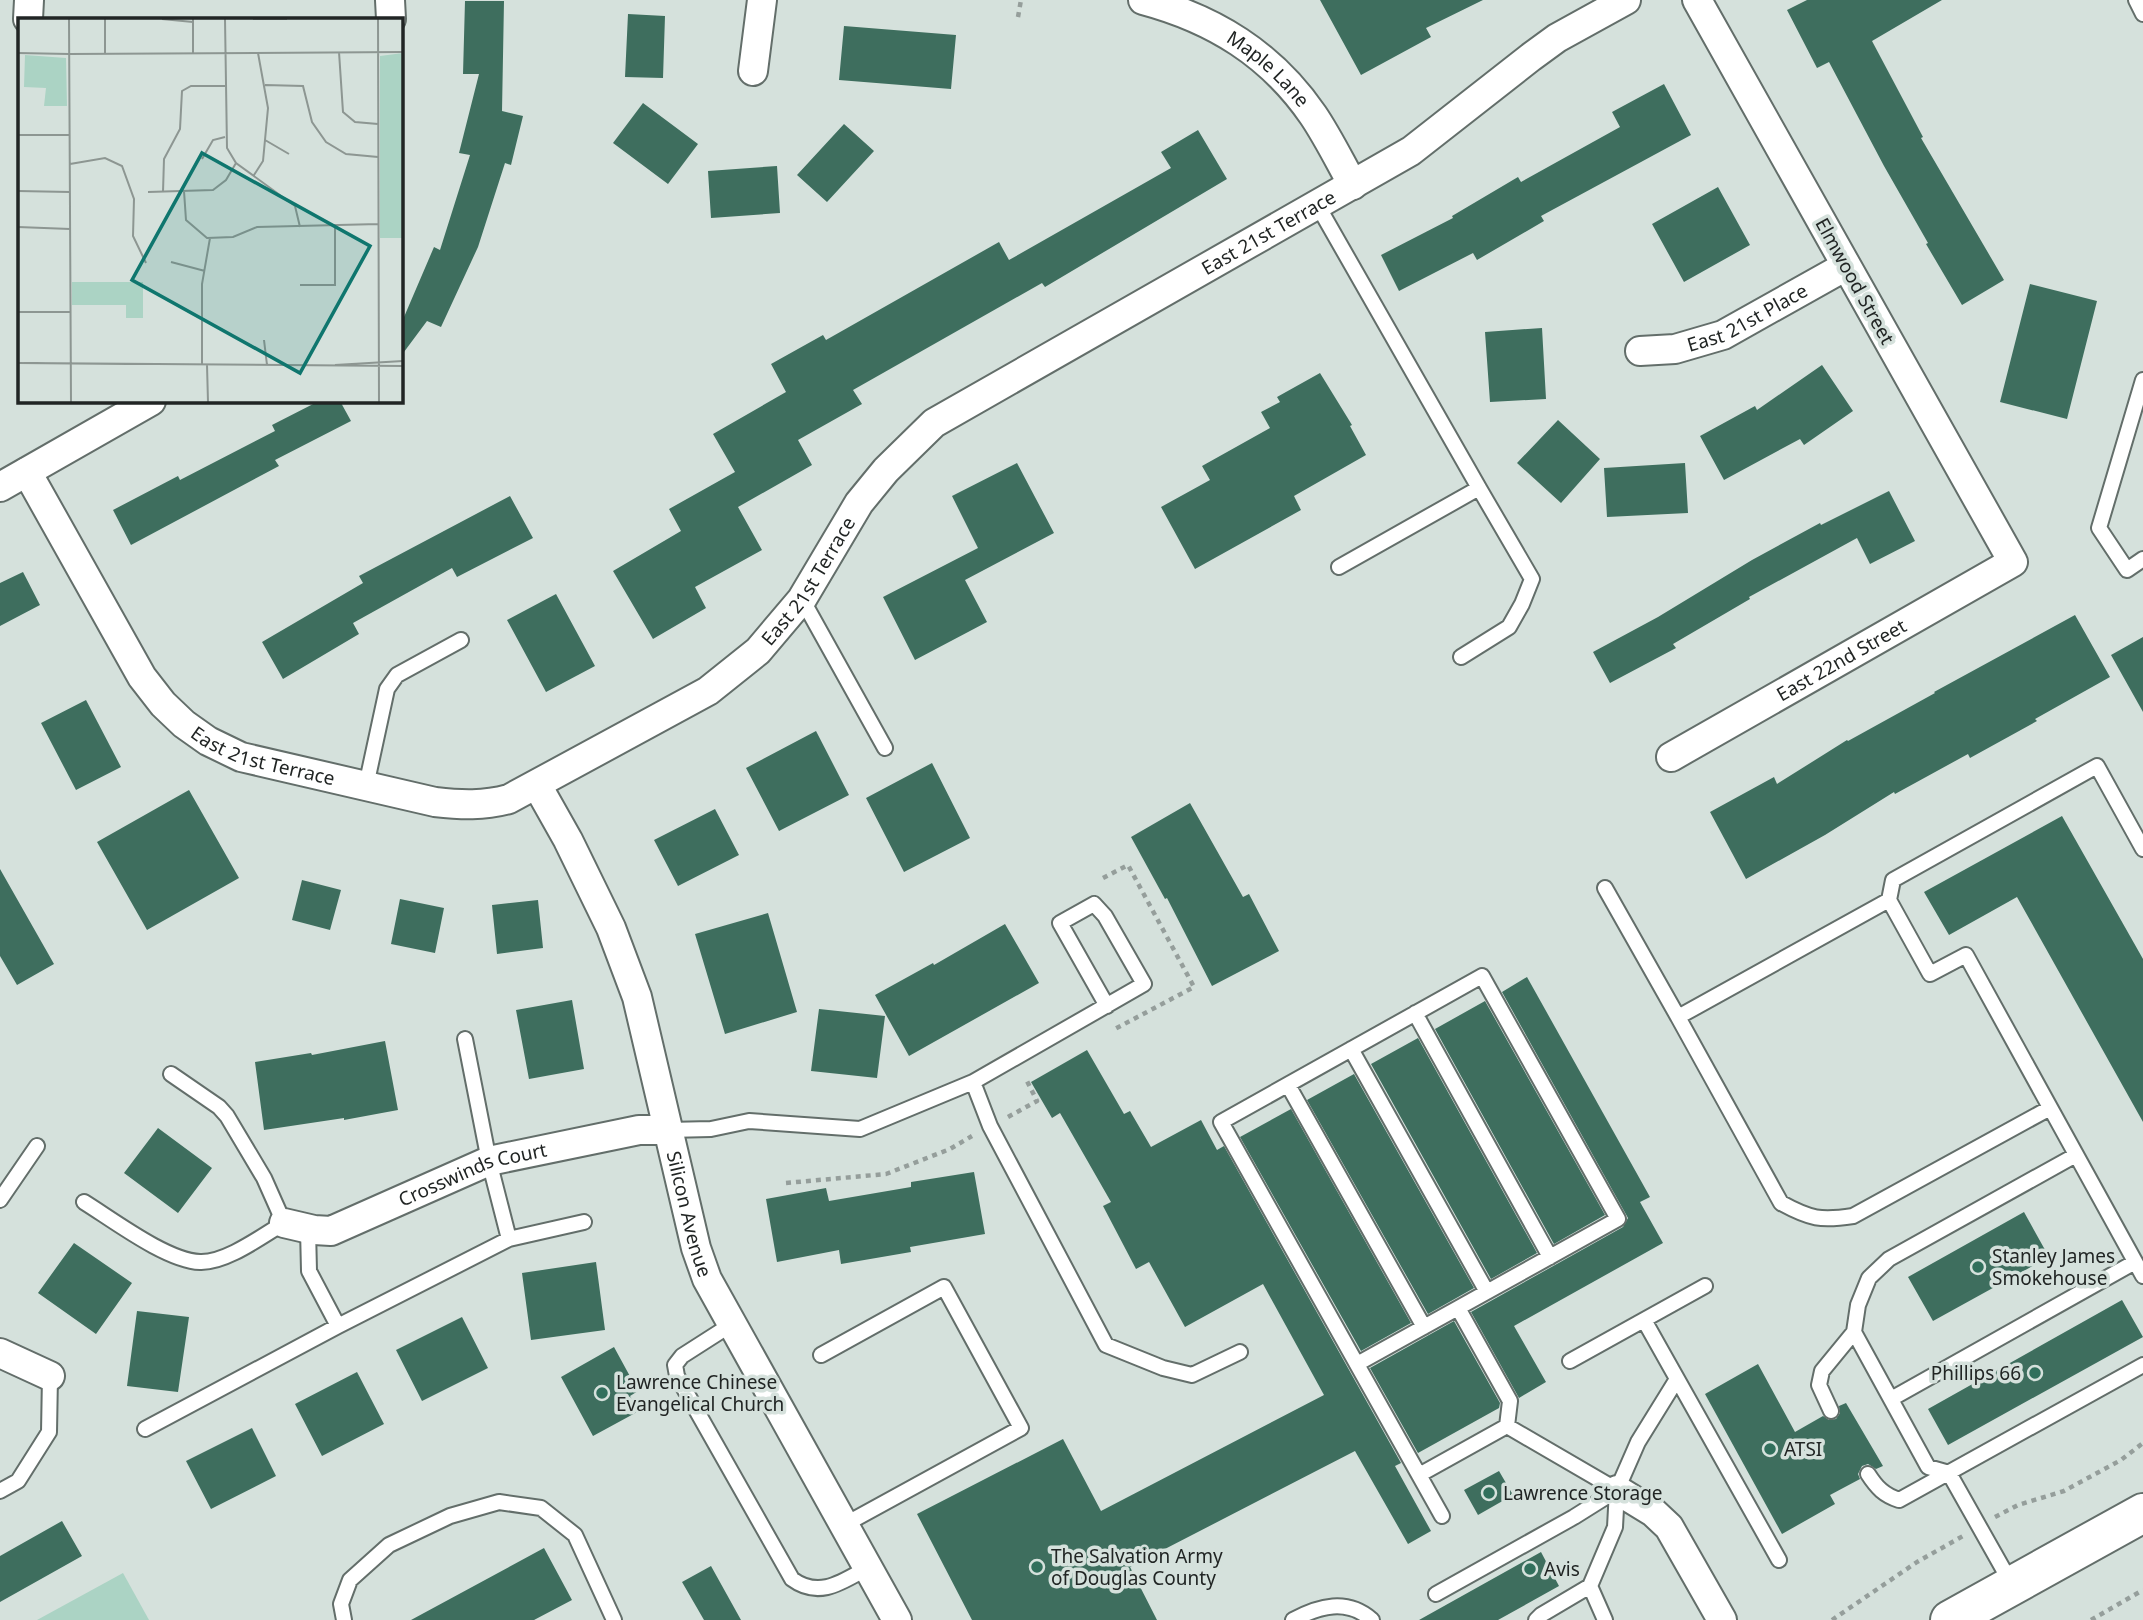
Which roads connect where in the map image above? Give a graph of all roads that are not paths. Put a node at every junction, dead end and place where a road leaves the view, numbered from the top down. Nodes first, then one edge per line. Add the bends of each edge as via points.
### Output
1 (29, 0) edge
2 (390, 0) edge
3 (762, 0) edge
4 (1143, 0) edge
5 (1626, 0) edge
6 (1697, 0) edge
7 (2136, 0) edge
8 (2143, 14) edge
9 (28, 18) edge
10 (391, 18) edge
11 (753, 71) dead end
12 (1353, 185) junction
13 (1318, 206) junction
14 (1846, 266) junction
15 (1640, 351) dead end
16 (2143, 380) edge
17 (149, 402) edge
18 (27, 472) junction
19 (0, 487) edge
20 (1479, 488) junction
21 (2143, 559) edge
22 (2013, 562) joint
23 (1339, 567) dead end
24 (802, 599) junction
25 (461, 640) dead end
26 (1461, 657) dead end
27 (885, 748) dead end
28 (1671, 757) dead end
29 (537, 785) junction
30 (366, 786) junction
31 (2143, 849) edge
32 (1605, 888) dead end
33 (1889, 900) junction
34 (1107, 1006) junction
35 (1415, 1013) junction
36 (1678, 1017) junction
37 (465, 1039) dead end
38 (1351, 1049) junction
39 (171, 1074) dead end
40 (973, 1082) junction
41 (1288, 1085) junction
42 (2050, 1108) junction
43 (667, 1130) junction
44 (37, 1146) dead end
45 (2076, 1155) junction
46 (489, 1161) junction
47 (0, 1200) edge
48 (84, 1202) dead end
49 (584, 1222) dead end
50 (296, 1226) junction
51 (509, 1239) junction
52 (1550, 1257) junction
53 (2135, 1262) junction
54 (2143, 1276) edge
55 (1705, 1286) dead end
56 (1486, 1292) junction
57 (1458, 1308) junction
58 (1644, 1320) junction
59 (732, 1324) junction
60 (338, 1326) junction
61 (1424, 1327) junction
62 (1854, 1332) junction
63 (1240, 1352) dead end
64 (0, 1353) edge
65 (821, 1355) dead end
66 (1570, 1361) dead end
67 (1357, 1364) junction
68 (2143, 1365) edge
69 (50, 1376) joint
70 (1677, 1379) junction
71 (1891, 1399) junction
72 (1831, 1411) dead end
73 (1507, 1426) junction
74 (145, 1429) dead end
75 (1949, 1473) junction
76 (1868, 1474) dead end
77 (1419, 1475) junction
78 (1617, 1490) junction
79 (0, 1491) edge
80 (2143, 1513) edge
81 (1443, 1516) dead end
82 (844, 1525) junction
83 (1779, 1560) dead end
84 (867, 1568) junction
85 (1590, 1586) junction
86 (2012, 1586) junction
87 (1436, 1594) dead end
88 (344, 1620) edge
89 (614, 1620) edge
90 (897, 1620) edge
91 (1293, 1620) edge
92 (1372, 1620) edge
93 (1536, 1620) edge
94 (1605, 1620) edge
95 (1722, 1620) edge
96 (1950, 1620) edge

1 - 9 street
2 - 10 street
3 - 11 street
4 - 12 street, Maple Lane via 1190,14 1261,57 1313,115
5 - 12 street, East 21st Terrace via 1557,38 1411,151
6 - 14 street, Elmwood Street
7 - 8 lane
12 - 13 street, East 21st Terrace
13 - 20 lane
13 - 24 street, East 21st Terrace via 933,423 859,503
14 - 15 street, East 21st Place via 1723,335 1675,349
14 - 22 street, Elmwood Street
16 - 21 lane via 2099,528 2127,570
17 - 18 street
18 - 19 street
18 - 30 street, East 21st Terrace via 142,677 184,724 241,757
20 - 23 lane
20 - 26 lane via 1532,579 1509,627
22 - 28 street, East 22nd Street
24 - 27 lane
24 - 29 street, East 21st Terrace via 758,651 708,691
25 - 30 lane via 397,675 387,689
29 - 30 street, East 21st Terrace via 500,802 462,806
29 - 43 street, Silicon Avenue via 615,940 652,1055
31 - 33 lane via 2097,766 1893,880
32 - 36 lane
33 - 36 lane
33 - 42 lane via 1930,974 1966,955
34 - 34 lane via 1144,984 1094,904 1060,923
34 - 40 lane
35 - 38 lane
35 - 52 lane
35 - 52 lane via 1482,976 1618,1219
36 - 42 lane via 1781,1203 1802,1215 1827,1220 1853,1216
37 - 46 lane
38 - 41 lane
38 - 56 lane
39 - 50 lane via 227,1116
40 - 43 lane via 860,1129 749,1121 711,1129
40 - 63 lane via 990,1126 1105,1345 1192,1375
41 - 61 lane
41 - 67 lane via 1221,1122
42 - 45 lane
43 - 46 street, Crosswinds Court via 639,1130
43 - 59 street, Silicon Avenue via 700,1259
44 - 47 lane
45 - 53 lane
45 - 62 lane via 1889,1259 1869,1278
46 - 50 street, Crosswinds Court via 331,1231
46 - 51 lane
48 - 50 lane via 164,1252 200,1262 218,1259
49 - 51 lane
50 - 60 lane via 309,1271
51 - 60 lane
52 - 56 lane
53 - 54 lane
53 - 71 lane
55 - 58 lane
56 - 57 lane
57 - 61 lane
57 - 73 lane via 1510,1401
58 - 66 lane
58 - 70 lane
59 - 82 street, Silicon Avenue
59 - 84 lane via 682,1356 676,1365 677,1376 792,1579 802,1587 819,1589
60 - 74 lane
61 - 67 lane
62 - 71 lane
62 - 72 lane via 1822,1371 1819,1385
64 - 69 street
65 - 82 lane via 944,1287 1021,1429
67 - 77 lane
68 - 75 lane
69 - 79 lane via 49,1432 18,1481
70 - 78 lane
70 - 83 lane
71 - 75 lane via 1928,1467
73 - 77 lane
73 - 78 lane
75 - 76 lane via 1899,1500 1886,1496
75 - 86 lane
77 - 81 lane
78 - 85 lane via 1615,1527
78 - 87 lane
78 - 95 street via 1654,1512 1669,1527
80 - 86 main road
82 - 84 street, Silicon Avenue
84 - 90 street, Silicon Avenue
85 - 93 lane
85 - 94 lane
86 - 96 main road
88 - 89 lane via 341,1604 350,1580 389,1545 450,1516 499,1502 541,1508 575,1535
91 - 92 lane via 1312,1609 1344,1605

